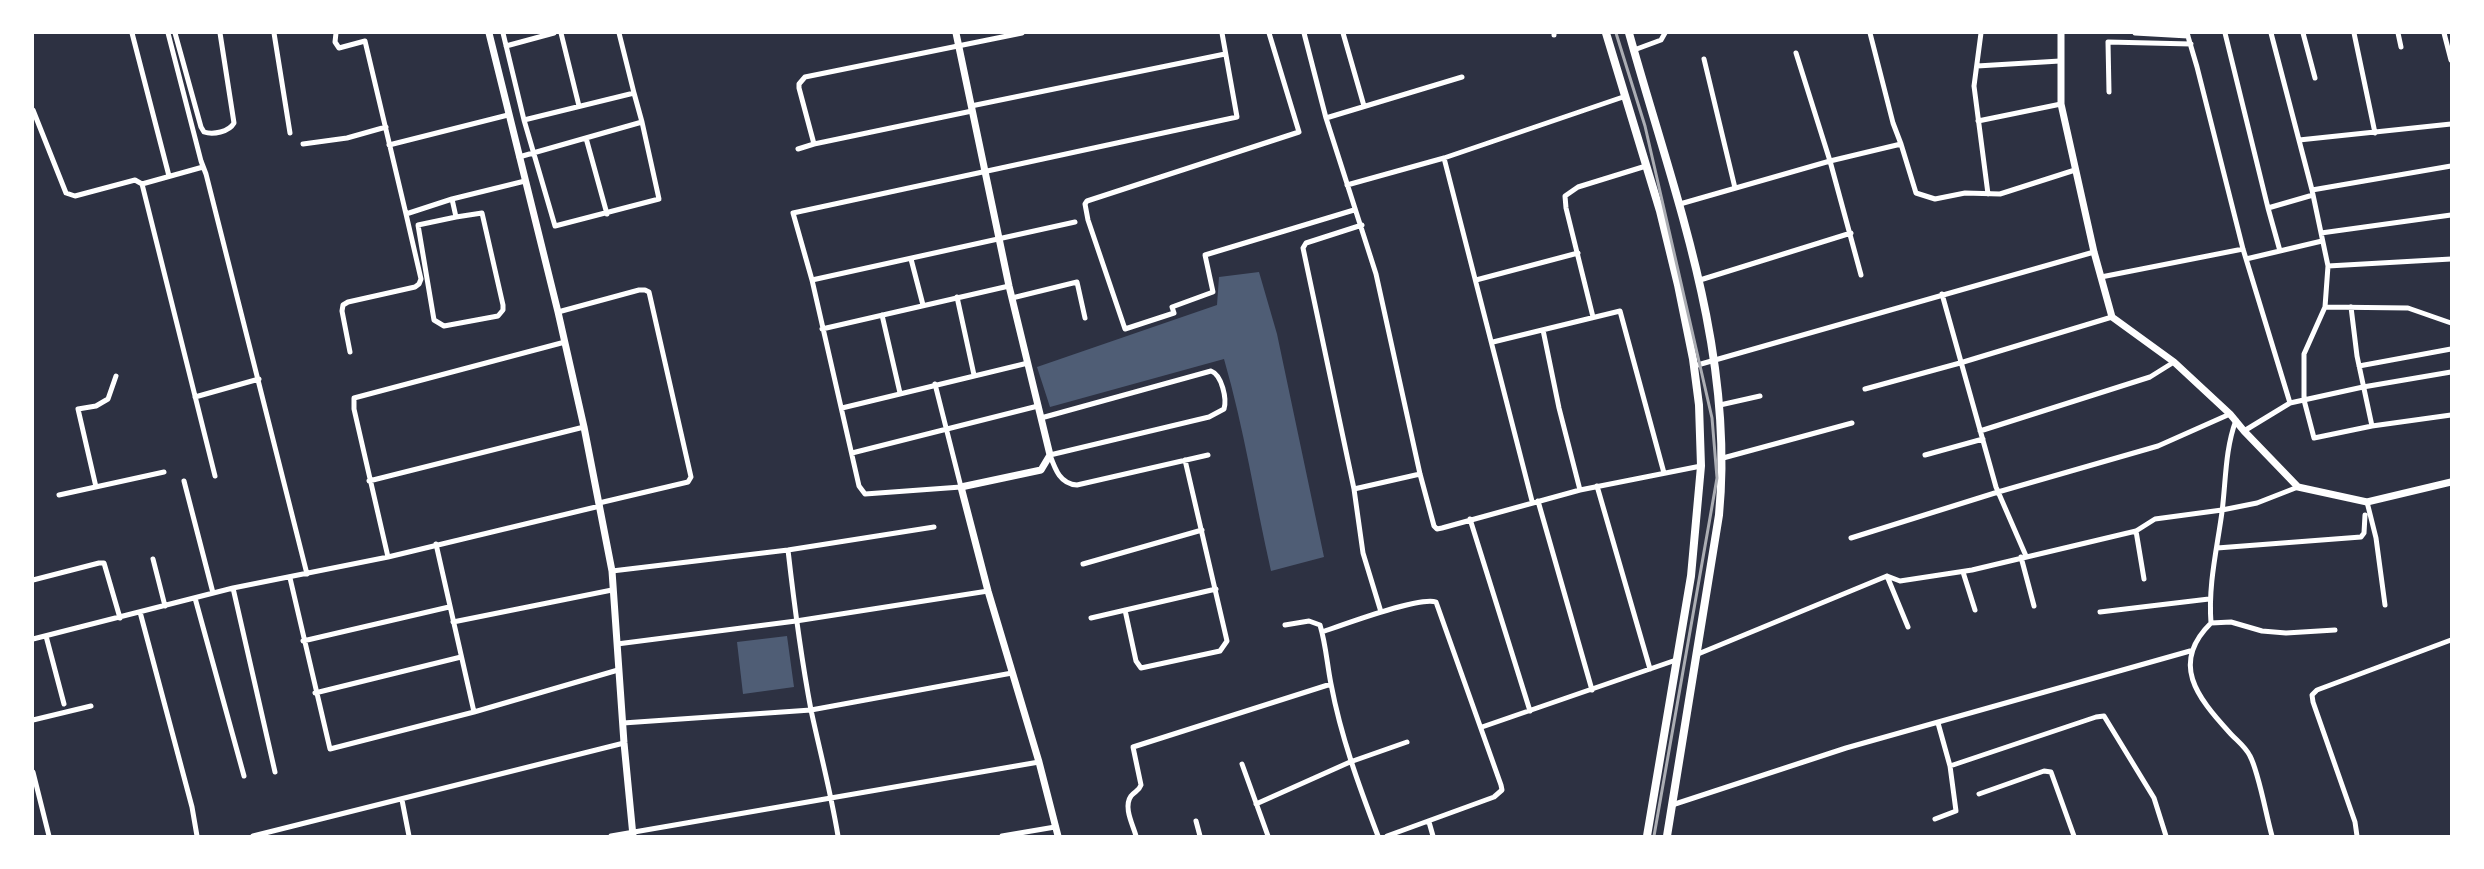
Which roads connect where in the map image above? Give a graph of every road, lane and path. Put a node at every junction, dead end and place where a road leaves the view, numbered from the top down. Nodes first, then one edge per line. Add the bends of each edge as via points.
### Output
1 (132, 33) edge
2 (168, 33) edge
3 (175, 33) edge
4 (220, 33) edge
5 (274, 33) edge
6 (336, 33) edge
7 (489, 33) edge
8 (503, 33) edge
9 (554, 33) edge
10 (561, 33) edge
11 (619, 33) edge
12 (957, 33) edge
13 (1022, 33) edge
14 (1222, 33) edge
15 (1269, 33) edge
16 (1304, 33) edge
17 (1343, 33) edge
18 (1606, 33) edge
19 (1629, 33) edge
20 (1665, 33) edge
21 (1870, 33) edge
22 (1981, 33) edge
23 (2061, 33) edge
24 (2135, 33) edge
25 (2225, 33) edge
26 (2271, 33) edge
27 (2303, 33) edge
28 (2354, 33) edge
29 (2398, 33) edge
30 (2444, 33) edge
31 (2187, 35) edge
32 (958, 44) junction
33 (2191, 44) junction
34 (506, 46) junction
35 (2401, 47) dead end
36 (1634, 50) junction
37 (1796, 53) dead end
38 (1226, 54) junction
39 (1704, 59) dead end
40 (2451, 60) edge
41 (2060, 61) junction
42 (1977, 66) junction
43 (1462, 77) dead end
44 (2315, 78) dead end
45 (2109, 92) dead end
46 (634, 93) junction
47 (1626, 96) junction
48 (2061, 104) junction
49 (579, 106) junction
50 (1364, 106) junction
51 (972, 108) junction
52 (33, 110) edge
53 (508, 115) junction
54 (1326, 118) junction
55 (524, 120) junction
56 (1978, 121) junction
57 (642, 122) junction
58 (2451, 124) edge
59 (386, 128) junction
60 (290, 133) dead end
61 (2375, 133) junction
62 (586, 138) junction
63 (2299, 140) junction
64 (303, 144) dead end
65 (814, 144) junction
66 (1901, 144) junction
67 (389, 145) junction
68 (798, 149) dead end
69 (533, 153) junction
70 (519, 157) junction
71 (1444, 158) junction
72 (1830, 161) junction
73 (202, 164) junction
74 (1646, 166) junction
75 (2451, 166) edge
76 (2075, 170) junction
77 (985, 171) junction
78 (169, 176) junction
79 (525, 182) junction
80 (142, 184) junction
81 (1347, 185) junction
82 (1735, 188) junction
83 (2312, 193) junction
84 (1988, 194) junction
85 (452, 199) junction
86 (1680, 204) junction
87 (2268, 208) junction
88 (1354, 210) junction
89 (406, 214) junction
90 (607, 214) junction
91 (2451, 215) edge
92 (456, 217) junction
93 (1075, 222) dead end
94 (1362, 225) junction
95 (2321, 233) junction
96 (1851, 234) junction
97 (999, 239) junction
98 (2322, 241) junction
99 (2243, 249) junction
100 (2280, 251) junction
101 (2094, 252) junction
102 (1578, 253) junction
103 (911, 259) junction
104 (2246, 259) junction
105 (2451, 259) edge
106 (2328, 266) junction
107 (1862, 275) dead end
108 (2101, 277) junction
109 (812, 280) junction
110 (1476, 280) junction
111 (1700, 280) junction
112 (1009, 286) junction
113 (1942, 294) junction
114 (957, 297) junction
115 (1012, 298) junction
116 (923, 305) junction
117 (2325, 307) junction
118 (2351, 308) junction
119 (558, 312) junction
120 (882, 315) junction
121 (1593, 317) junction
122 (2112, 317) junction
123 (1085, 318) dead end
124 (2451, 323) edge
125 (822, 329) junction
126 (1543, 330) junction
127 (565, 342) junction
128 (1493, 342) junction
129 (2451, 349) edge
130 (350, 352) dead end
131 (1716, 361) junction
132 (2174, 362) junction
133 (1028, 363) junction
134 (1960, 363) junction
135 (1694, 366) junction
136 (2359, 366) junction
137 (2451, 372) edge
138 (116, 375) dead end
139 (974, 375) junction
140 (259, 380) junction
141 (935, 384) junction
142 (2363, 387) junction
143 (1865, 389) dead end
144 (900, 393) junction
145 (1761, 396) dead end
146 (195, 397) junction
147 (2304, 400) junction
148 (2290, 403) junction
149 (1720, 405) junction
150 (1038, 406) junction
151 (842, 408) junction
152 (2451, 415) edge
153 (1044, 417) junction
154 (2233, 417) junction
155 (1852, 423) dead end
156 (2372, 426) junction
157 (584, 428) junction
158 (946, 428) junction
159 (1980, 431) junction
160 (2244, 431) junction
161 (1983, 439) junction
162 (852, 453) junction
163 (1053, 454) junction
164 (1208, 455) dead end
165 (1926, 455) dead end
166 (1723, 458) junction
167 (1185, 460) junction
168 (1701, 466) junction
169 (164, 472) dead end
170 (1664, 473) junction
171 (1420, 474) junction
172 (215, 476) dead end
173 (184, 481) dead end
174 (369, 481) junction
175 (2451, 482) edge
176 (1597, 486) junction
177 (96, 487) junction
178 (961, 487) junction
179 (2298, 487) junction
180 (1353, 489) junction
181 (1580, 490) junction
182 (1998, 492) junction
183 (59, 495) dead end
184 (1535, 501) junction
185 (2367, 502) junction
186 (600, 504) junction
187 (2222, 510) junction
188 (2365, 514) dead end
189 (1470, 519) junction
190 (934, 527) dead end
191 (1202, 530) junction
192 (2136, 531) junction
193 (1851, 538) dead end
194 (436, 544) junction
195 (2217, 548) junction
196 (789, 550) junction
197 (388, 556) junction
198 (2024, 556) junction
199 (153, 559) dead end
200 (1083, 564) dead end
201 (612, 571) junction
202 (1963, 572) junction
203 (307, 574) junction
204 (1887, 576) junction
205 (290, 578) junction
206 (2144, 579) dead end
207 (33, 580) edge
208 (232, 588) junction
209 (1216, 589) junction
210 (612, 590) junction
211 (988, 591) junction
212 (213, 593) junction
213 (195, 598) junction
214 (2209, 599) junction
215 (2385, 605) dead end
216 (165, 606) junction
217 (2034, 606) dead end
218 (449, 607) junction
219 (1125, 610) junction
220 (1975, 610) dead end
221 (140, 612) junction
222 (1382, 612) junction
223 (2100, 612) dead end
224 (120, 618) junction
225 (1091, 618) dead end
226 (796, 621) junction
227 (453, 622) junction
228 (2211, 623) junction
229 (1285, 625) dead end
230 (1908, 627) dead end
231 (2335, 630) dead end
232 (1322, 632) junction
233 (46, 636) junction
234 (33, 639) edge
235 (303, 640) junction
236 (2451, 640) edge
237 (617, 644) junction
238 (2190, 651) junction
239 (1698, 654) junction
240 (461, 657) junction
241 (1676, 660) junction
242 (1650, 669) junction
243 (618, 670) junction
244 (1012, 673) junction
245 (1331, 684) junction
246 (1592, 690) junction
247 (315, 693) junction
248 (64, 704) dead end
249 (91, 706) dead end
250 (811, 710) junction
251 (1530, 711) junction
252 (474, 712) junction
253 (33, 720) edge
254 (622, 723) junction
255 (1938, 723) junction
256 (1482, 727) junction
257 (1407, 742) dead end
258 (624, 744) junction
259 (1039, 762) junction
260 (1350, 762) junction
261 (1242, 764) dead end
262 (1950, 766) junction
263 (33, 772) edge
264 (275, 772) dead end
265 (244, 776) dead end
266 (1979, 794) dead end
267 (832, 796) junction
268 (402, 800) junction
269 (1256, 804) junction
270 (1672, 805) junction
271 (1935, 819) dead end
272 (1196, 821) dead end
273 (1429, 822) junction
274 (1055, 827) junction
275 (633, 834) edge
276 (49, 836) edge
277 (197, 836) edge
278 (253, 836) edge
279 (409, 836) edge
280 (611, 836) edge
281 (838, 836) edge
282 (1002, 836) edge
283 (1058, 836) edge
284 (1136, 836) edge
285 (1200, 836) edge
286 (1268, 836) edge
287 (1378, 836) edge
288 (1387, 836) edge
289 (1433, 836) edge
290 (1647, 836) edge
291 (1667, 836) edge
292 (2074, 836) edge
293 (2166, 836) edge
294 (2272, 836) edge
295 (2357, 836) edge

1 - 78 street
2 - 73 street
3 - 4 street via 201,127 209,134 229,129 234,123
5 - 60 street
6 - 59 street via 337,47 365,41
7 - 53 street
8 - 34 street
9 - 34 street
10 - 49 street
11 - 46 street
12 - 32 street
13 - 32 street
14 - 38 street
15 - 88 street via 1299,132 1086,201 1088,220 1125,329 1174,313 1172,307 1213,292 1205,255
16 - 54 street
17 - 50 street
18 - 47 main road
19 - 36 main road
20 - 36 street via 1661,40
21 - 66 street
22 - 42 street
23 - 41 street
24 - 31 street
25 - 87 street
26 - 63 street
27 - 44 street
28 - 61 street
29 - 35 street
30 - 40 street
31 - 33 street
32 - 51 street
32 - 65 street via 805,77 799,88
33 - 45 street via 2108,42
33 - 99 street
34 - 55 street
36 - 86 main road
37 - 72 street
38 - 51 street
38 - 77 street via 1237,117
39 - 82 street
41 - 42 street
41 - 48 street
42 - 56 street via 1974,86
43 - 50 street
46 - 49 street
46 - 57 street
47 - 71 street
47 - 74 main road
48 - 56 street
48 - 76 street
49 - 55 street
50 - 54 street
51 - 65 street
51 - 77 street
52 - 80 street via 66,193 75,196 135,180
53 - 67 street
53 - 70 street
54 - 81 street
55 - 69 street
56 - 84 street
57 - 62 street
57 - 90 street via 659,199
58 - 61 street
59 - 64 street
59 - 67 street
61 - 63 street
62 - 69 street
62 - 90 street
63 - 83 street
65 - 68 street
66 - 72 street
66 - 84 street via 1916,193 1935,199 1965,193
67 - 89 street
69 - 70 street
69 - 90 street via 555,226
70 - 79 street
71 - 81 street
71 - 110 street
72 - 82 street
72 - 96 street
73 - 78 street
73 - 140 street
74 - 102 street via 1568,192 1566,208
74 - 135 main road via 1678,285
75 - 83 street
76 - 84 street via 2000,194
76 - 101 street
77 - 97 street
77 - 109 street via 793,213
78 - 80 street
79 - 85 street
79 - 119 street
80 - 146 street
81 - 88 street
82 - 86 street
83 - 87 street
83 - 95 street
85 - 89 street
85 - 92 street
86 - 111 main road
87 - 100 street
88 - 94 street
89 - 130 street via 419,284 343,305
91 - 95 street
92 - 92 street via 482,213 503,310 498,316 444,326 434,320 418,225
93 - 97 street
94 - 171 street
94 - 180 street via 1303,246
95 - 98 street
96 - 107 street
96 - 111 street
97 - 103 street
97 - 112 street
98 - 100 street
98 - 106 street
99 - 104 street
99 - 108 street
100 - 104 street
101 - 108 street
101 - 113 street
102 - 110 street
102 - 121 street
103 - 109 street
103 - 116 street
104 - 148 street
105 - 106 street
106 - 117 street
108 - 122 street
109 - 125 street
110 - 128 street
111 - 131 main road
112 - 114 street
112 - 115 street
113 - 131 street
113 - 134 street
114 - 116 street
114 - 139 street
115 - 123 street via 1077,282
115 - 133 street
116 - 120 street
117 - 118 street
117 - 147 street via 2304,354
118 - 124 street via 2408,309
118 - 136 street
119 - 127 street
119 - 186 street via 642,289 649,292 691,479 688,483
120 - 125 street
120 - 144 street
121 - 126 street
121 - 170 street via 1617,310 1622,315
122 - 132 street
122 - 134 street
125 - 151 street
126 - 128 street
126 - 181 street
127 - 157 street
127 - 174 street via 353,400
128 - 184 street
129 - 136 street
131 - 135 street
131 - 149 main road
132 - 154 street
132 - 159 street via 2150,377
133 - 139 street
133 - 150 street
134 - 143 street
134 - 159 street
135 - 168 main road
136 - 142 street
137 - 142 street
138 - 177 street via 108,399 78,409
139 - 141 street
140 - 146 street
140 - 203 street
141 - 144 street
141 - 158 street
142 - 147 street
142 - 156 street
144 - 151 street
145 - 149 street
146 - 172 street
147 - 148 street
147 - 156 street via 2314,438
148 - 160 street
149 - 166 main road
150 - 153 street
150 - 158 street
151 - 162 street
152 - 156 street
153 - 163 street
153 - 163 street via 1211,371 1218,376 1226,404 1209,417
154 - 160 street
154 - 182 street via 2158,446
154 - 187 street
155 - 166 street
157 - 174 street
157 - 186 street
158 - 162 street
158 - 178 street
159 - 161 street
160 - 179 street
161 - 165 street
161 - 182 street
162 - 178 street via 860,490 865,494
163 - 167 street via 1057,473 1072,485
163 - 178 street via 1041,470
164 - 167 street
166 - 239 main road via 1719,516
167 - 191 street
168 - 170 street
168 - 241 main road via 1688,598
169 - 177 street
170 - 176 street
171 - 180 street
171 - 189 street via 1437,529
173 - 212 street
174 - 197 street
175 - 185 street
176 - 181 street
176 - 242 street
177 - 183 street
178 - 211 street
179 - 185 street
179 - 187 street
180 - 222 street via 1363,553
181 - 184 street
182 - 193 street
182 - 198 street
184 - 189 street
184 - 246 street
185 - 215 street
186 - 194 street
186 - 201 street
187 - 192 street via 2155,519
187 - 195 street
188 - 195 street via 2361,537
189 - 251 street
190 - 196 street
191 - 200 street
191 - 209 street
192 - 198 street
192 - 206 street
194 - 197 street
194 - 218 street
195 - 214 street
196 - 201 street
196 - 226 street
197 - 203 street
198 - 202 street
198 - 217 street
199 - 216 street
201 - 210 street
202 - 204 street via 1900,581
202 - 220 street
203 - 205 street
204 - 230 street
204 - 239 street
205 - 208 street
205 - 235 street
207 - 224 street via 105,563
208 - 212 street
208 - 264 street
209 - 219 street
209 - 219 street via 1227,641 1220,651 1141,668
210 - 227 street
210 - 237 street
211 - 226 street
211 - 244 street
212 - 213 street
213 - 216 street
213 - 265 street
214 - 223 street
214 - 228 street
216 - 221 street
218 - 227 street
218 - 235 street
219 - 225 street
221 - 224 street
221 - 277 street
222 - 232 street
222 - 256 street via 1436,602
224 - 233 street
226 - 237 street
226 - 250 street
227 - 240 street
228 - 231 street via 2231,622 2278,633
228 - 238 street
229 - 232 street via 1313,621
232 - 245 street
233 - 234 street
233 - 248 street
235 - 247 street
236 - 295 street via 2312,695
237 - 243 street
238 - 255 street
238 - 294 street via 2189,673 2197,690 2251,757
239 - 270 main road
240 - 247 street
240 - 252 street
241 - 242 street
241 - 290 main road
242 - 246 street
243 - 252 street
243 - 254 street
244 - 250 street
244 - 259 street
245 - 260 street
245 - 284 street via 1133,747 1141,785 1130,797 1128,809
246 - 251 street
247 - 252 street via 330,749
249 - 253 street
250 - 254 street
250 - 267 street
251 - 256 street
254 - 258 street
255 - 262 street
255 - 270 street via 1846,748
256 - 273 street via 1502,790 1494,797
257 - 260 street
258 - 268 street
258 - 275 street
259 - 267 street
259 - 274 street
260 - 269 street
260 - 287 street
261 - 269 street
262 - 271 street via 1956,811
262 - 293 street via 2104,716 2154,798
263 - 276 street
266 - 292 street via 2044,771 2051,772
267 - 275 street
267 - 281 street
268 - 278 street
268 - 279 street
269 - 286 street
270 - 291 main road
272 - 285 street
273 - 288 street
273 - 289 street
274 - 282 street
274 - 283 street
275 - 280 street

